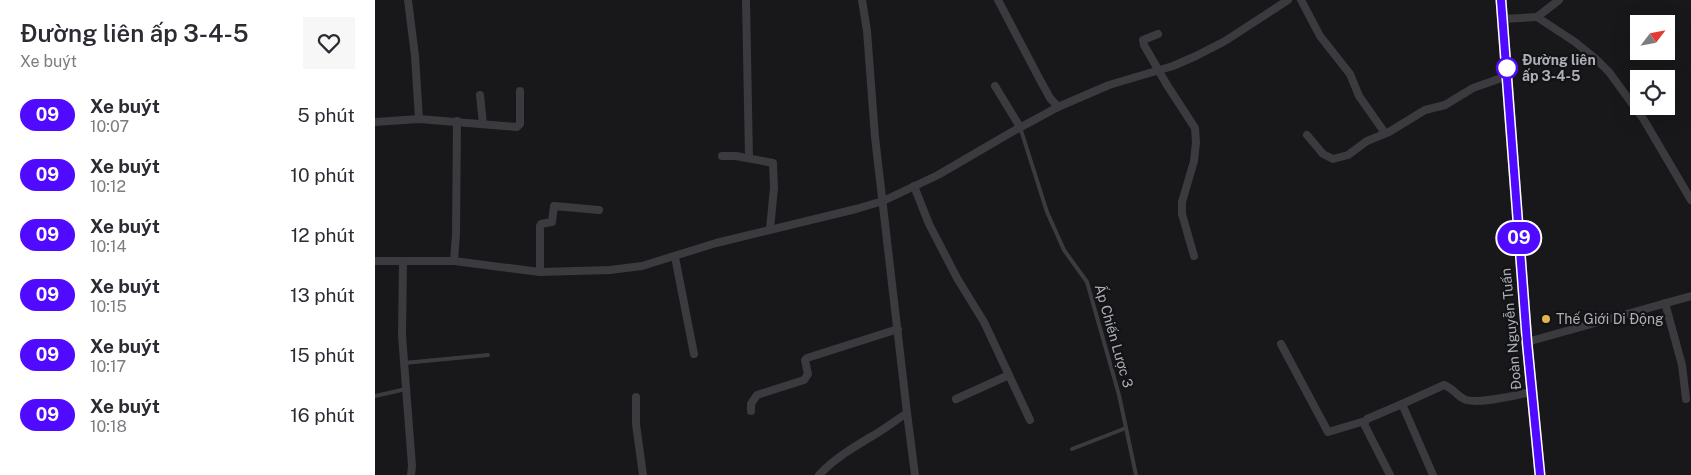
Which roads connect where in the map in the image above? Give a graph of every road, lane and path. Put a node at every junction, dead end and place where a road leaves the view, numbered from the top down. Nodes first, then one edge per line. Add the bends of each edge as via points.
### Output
1 (408, 0) edge
2 (746, 0) edge
3 (862, 0) edge
4 (998, 0) edge
5 (1287, 0) edge
6 (1301, 0) edge
7 (1501, 0) edge
8 (1559, 0) edge
9 (1537, 17) junction
10 (1503, 19) junction
11 (1158, 34) dead end
12 (1159, 70) junction
13 (1507, 76) junction
14 (995, 86) dead end
15 (520, 91) dead end
16 (480, 95) dead end
17 (1058, 107) junction
18 (419, 119) junction
19 (457, 121) junction
20 (375, 122) edge
21 (483, 124) junction
22 (1020, 127) junction
23 (1385, 133) junction
24 (1307, 135) dead end
25 (722, 156) dead end
26 (749, 158) junction
27 (914, 186) junction
28 (1691, 200) edge
29 (883, 201) junction
30 (599, 210) dead end
31 (770, 229) junction
32 (675, 256) junction
33 (1194, 256) dead end
34 (403, 260) junction
35 (453, 261) junction
36 (375, 262) edge
37 (540, 272) junction
38 (1691, 296) edge
39 (1665, 303) junction
40 (898, 329) junction
41 (1527, 342) junction
42 (1281, 344) dead end
43 (694, 354) dead end
44 (488, 355) dead end
45 (404, 363) junction
46 (1009, 375) junction
47 (406, 389) junction
48 (1532, 392) junction
49 (375, 396) edge
50 (636, 396) dead end
51 (956, 399) dead end
52 (1686, 399) dead end
53 (1401, 404) junction
54 (751, 411) dead end
55 (907, 413) junction
56 (1030, 420) dead end
57 (1365, 421) junction
58 (1123, 429) junction
59 (1072, 449) dead end
60 (411, 475) edge
61 (643, 475) edge
62 (819, 475) edge
63 (915, 475) edge
64 (1136, 475) edge
65 (1391, 475) edge
66 (1432, 475) edge
67 (1540, 475) edge

1 - 18 street
2 - 26 street
3 - 29 street
4 - 17 street via 1050,98
5 - 12 street via 1225,41
6 - 23 street via 1320,36 1350,74 1359,96
7 - 10 main road, Đoàn Nguyễn Tuấn
8 - 9 street
9 - 10 street
9 - 28 street via 1575,42 1609,72 1644,120
10 - 13 main road, Đoàn Nguyễn Tuấn
11 - 12 street via 1143,40
12 - 17 street via 1109,85
12 - 33 street via 1195,128 1194,161 1182,202 1182,214
13 - 23 street via 1473,88 1445,105 1425,110
13 - 41 main road, Đoàn Nguyễn Tuấn
14 - 22 street
15 - 21 street via 520,124
16 - 21 street
17 - 22 street
18 - 19 street
18 - 20 street
19 - 21 street
19 - 35 street
22 - 27 street
22 - 58 lane, Ấp Chiến Lược 3 via 1047,212 1064,250 1087,282 1119,395
23 - 24 street via 1348,155 1333,159 1323,154
25 - 26 street
26 - 31 street via 772,162 774,166
27 - 29 street
27 - 46 street via 929,224 984,322
29 - 31 street
29 - 40 street
30 - 37 street via 554,206 552,222 540,226
31 - 32 street
32 - 37 street via 642,266 610,270
32 - 43 street
34 - 35 street
34 - 36 street
34 - 45 street
35 - 37 street
38 - 39 street
39 - 41 street
39 - 52 street via 1682,365
40 - 54 street via 807,358 808,374 804,380 757,395
40 - 55 street
41 - 48 main road, Đoàn Nguyễn Tuấn
42 - 57 street via 1328,432
44 - 45 lane
45 - 47 street
46 - 51 street
46 - 56 street
47 - 49 lane
47 - 60 street
48 - 53 street via 1478,401 1461,398 1444,385
48 - 67 main road, Đoàn Nguyễn Tuấn
50 - 61 street
53 - 57 street
53 - 66 street
55 - 62 street via 829,464
55 - 63 street
57 - 65 street
58 - 59 lane
58 - 64 lane, Ấp Chiến Lược 3

